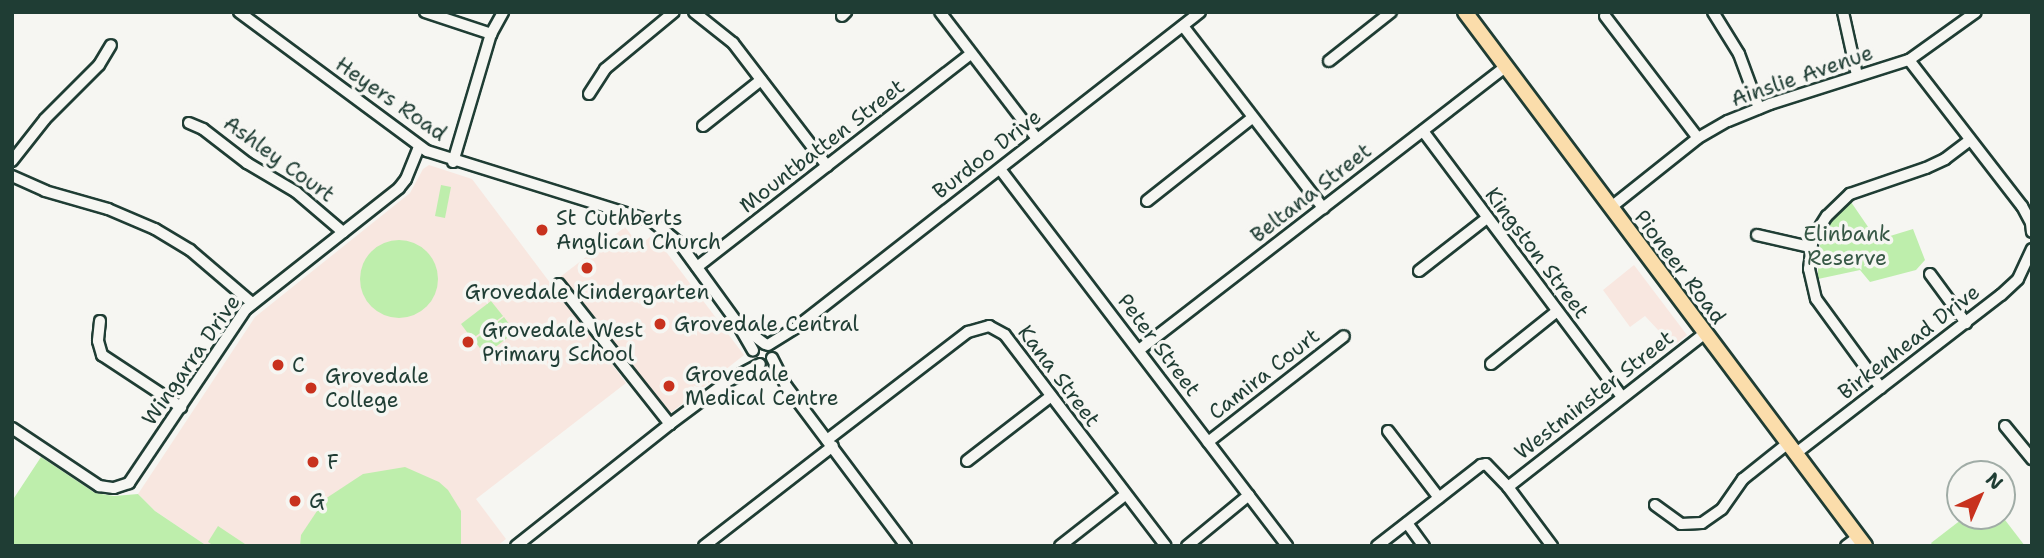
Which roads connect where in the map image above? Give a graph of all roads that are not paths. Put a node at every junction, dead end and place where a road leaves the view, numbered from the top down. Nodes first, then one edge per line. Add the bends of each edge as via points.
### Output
1 (239, 12) edge
2 (425, 12) edge
3 (503, 12) edge
4 (674, 12) edge
5 (694, 12) edge
6 (940, 12) edge
7 (1200, 12) edge
8 (1391, 12) edge
9 (1465, 12) edge
10 (1713, 12) edge
11 (1843, 12) edge
12 (1976, 12) edge
13 (1605, 16) dead end
14 (1183, 26) junction
15 (491, 34) junction
16 (111, 45) dead end
17 (971, 54) junction
18 (1909, 60) junction
19 (1329, 61) dead end
20 (1506, 66) junction
21 (1857, 75) junction
22 (761, 80) junction
23 (589, 94) dead end
24 (1759, 108) junction
25 (1252, 118) junction
26 (189, 123) dead end
27 (703, 126) dead end
28 (1423, 131) junction
29 (1698, 138) junction
30 (1037, 139) junction
31 (1970, 140) junction
32 (419, 147) junction
33 (12, 160) edge
34 (453, 162) junction
35 (827, 166) junction
36 (1000, 169) junction
37 (12, 176) edge
38 (1147, 201) dead end
39 (1323, 208) junction
40 (1610, 208) junction
41 (1487, 218) junction
42 (343, 232) junction
43 (2032, 232) edge
44 (1757, 235) dead end
45 (1810, 247) junction
46 (2032, 249) edge
47 (696, 266) junction
48 (1419, 271) dead end
49 (1930, 274) dead end
50 (558, 284) dead end
51 (252, 303) junction
52 (1556, 313) junction
53 (100, 321) dead end
54 (1966, 323) junction
55 (1704, 334) junction
56 (1344, 336) dead end
57 (1139, 350) junction
58 (763, 354) junction
59 (1491, 364) dead end
60 (1881, 388) junction
61 (1051, 396) junction
62 (1622, 397) junction
63 (181, 407) junction
64 (670, 424) junction
65 (2005, 426) dead end
66 (12, 428) edge
67 (1388, 430) dead end
68 (1208, 442) junction
69 (830, 443) junction
70 (1791, 449) junction
71 (2032, 459) edge
72 (967, 461) dead end
73 (1508, 487) junction
74 (1125, 495) junction
75 (1249, 495) junction
76 (1439, 498) junction
77 (1655, 505) dead end
78 (1407, 523) junction
79 (528, 536) junction
80 (1856, 543) edge
81 (516, 546) edge
82 (536, 546) edge
83 (704, 546) edge
84 (906, 546) edge
85 (1060, 546) edge
86 (1166, 546) edge
87 (1187, 546) edge
88 (1287, 546) edge
89 (1377, 546) edge
90 (1424, 546) edge
91 (1552, 546) edge

1 - 32 street, Heyers Road
2 - 15 street
3 - 15 street
4 - 23 street via 605,69
5 - 22 street via 733,43
6 - 17 street
7 - 14 street, Burdoo Drive
8 - 19 street
9 - 20 main road, Pioneer Road
10 - 24 street via 1739,54
11 - 21 street
12 - 18 street, Ainslie Avenue
13 - 29 street
14 - 25 street
14 - 30 street, Burdoo Drive
15 - 34 street
16 - 33 street via 99,65
17 - 30 street
17 - 35 street, Mountbatten Street
18 - 21 street, Ainslie Avenue
18 - 31 street
20 - 28 street, Beltana Street
20 - 40 main road, Pioneer Road
21 - 24 street, Ainslie Avenue
22 - 27 street
22 - 35 street
24 - 29 street, Ainslie Avenue
25 - 38 street
25 - 39 street
26 - 42 street, Ashley Court via 296,192
28 - 39 street, Beltana Street
28 - 41 street, Kingston Street
29 - 40 street, Ainslie Avenue
30 - 36 street, Burdoo Drive
31 - 43 street via 2022,206
31 - 45 street via 1926,169 1850,194 1827,216
32 - 34 street, Heyers Road
32 - 42 street, Wingarra Drive via 404,183
34 - 47 street, Heyers Road via 576,197 649,225
35 - 47 street, Mountbatten Street
36 - 57 street, Peter Street
36 - 58 street, Burdoo Drive
37 - 51 street via 155,229 190,250
39 - 57 street, Beltana Street
40 - 55 main road, Pioneer Road
41 - 48 street
41 - 52 street, Kingston Street
42 - 51 street, Wingarra Drive
44 - 45 street
45 - 60 street via 1810,282 1816,299
46 - 54 street, Birkenhead Drive via 2018,279
47 - 58 street, Heyers Road
49 - 54 street
50 - 64 street
51 - 63 street, Wingarra Drive
52 - 59 street
52 - 62 street, Kingston Street
53 - 63 street via 97,341 102,355
54 - 60 street, Birkenhead Drive
55 - 62 street, Westminster Street
55 - 70 main road, Pioneer Road
56 - 68 street, Camira Court
57 - 68 street, Peter Street
58 - 64 street, Burdoo Drive
58 - 69 street, Heyers Road
60 - 70 street, Birkenhead Drive
61 - 69 street, Kana Street via 1005,335 989,326 978,327
61 - 72 street
61 - 74 street, Kana Street
62 - 73 street, Westminster Street
63 - 66 street, Wingarra Drive via 135,476 114,488 91,481
64 - 79 street, Burdoo Drive
65 - 71 street
67 - 76 street
68 - 75 street, Peter Street
69 - 83 street
69 - 84 street, Heyers Road
70 - 77 street, Birkenhead Drive via 1750,472 1722,509 1702,523 1681,524
70 - 80 main road, Pioneer Road
73 - 76 street via 1486,464
73 - 91 street
74 - 85 street
74 - 86 street, Kana Street
75 - 87 street
75 - 88 street, Peter Street
76 - 78 street
78 - 89 street
78 - 90 street
79 - 81 street, Burdoo Drive
79 - 82 street

